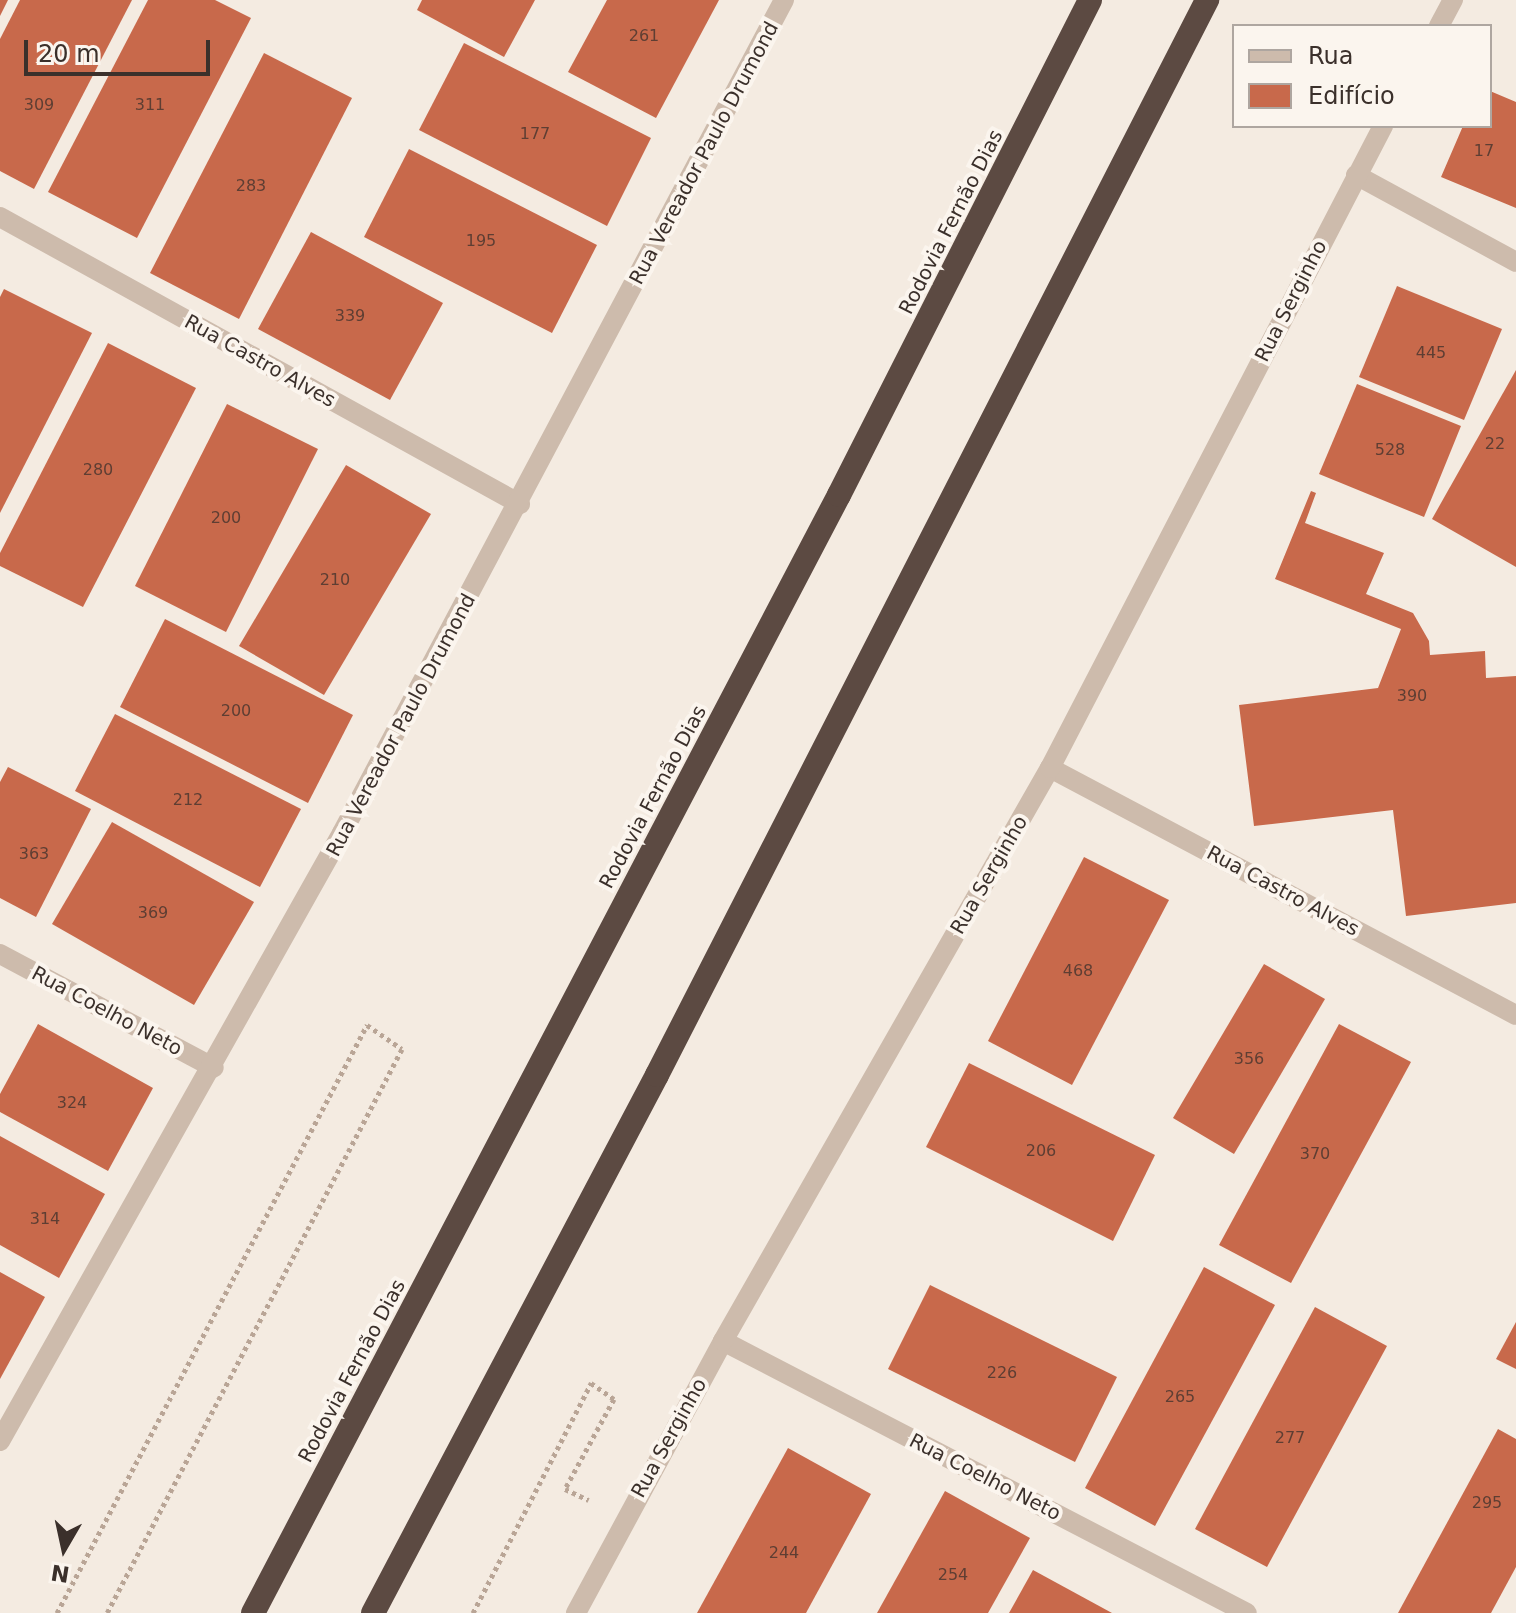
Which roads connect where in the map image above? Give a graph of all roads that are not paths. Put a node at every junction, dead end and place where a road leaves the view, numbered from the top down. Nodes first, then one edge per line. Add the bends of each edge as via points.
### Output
1 (784, 0) edge
2 (1090, 0) edge
3 (1207, 0) edge
4 (1453, 0) edge
5 (1440, 24) edge
6 (1382, 128) edge
7 (1356, 175) junction
8 (0, 217) edge
9 (1516, 262) edge
10 (520, 504) junction
11 (1050, 768) junction
12 (0, 954) edge
13 (1516, 1015) edge
14 (214, 1068) junction
15 (723, 1341) junction
16 (0, 1441) edge
17 (253, 1613) edge
18 (373, 1613) edge
19 (576, 1613) edge
20 (1247, 1613) edge

1 - 10 street, Rua Vereador Paulo Drumond
2 - 17 highway, Rodovia Fernão Dias via 839,495
3 - 18 highway via 664,1061
4 - 5 street
6 - 7 street, Rua Serginho
7 - 9 street
7 - 11 street, Rua Serginho
8 - 10 street, Rua Castro Alves
10 - 14 street, Rua Vereador Paulo Drumond
11 - 13 street, Rua Castro Alves
11 - 15 street, Rua Serginho
12 - 14 street, Rua Coelho Neto
14 - 16 street, Rua Vereador Paulo Drumond
15 - 19 street, Rua Serginho
15 - 20 street, Rua Coelho Neto

